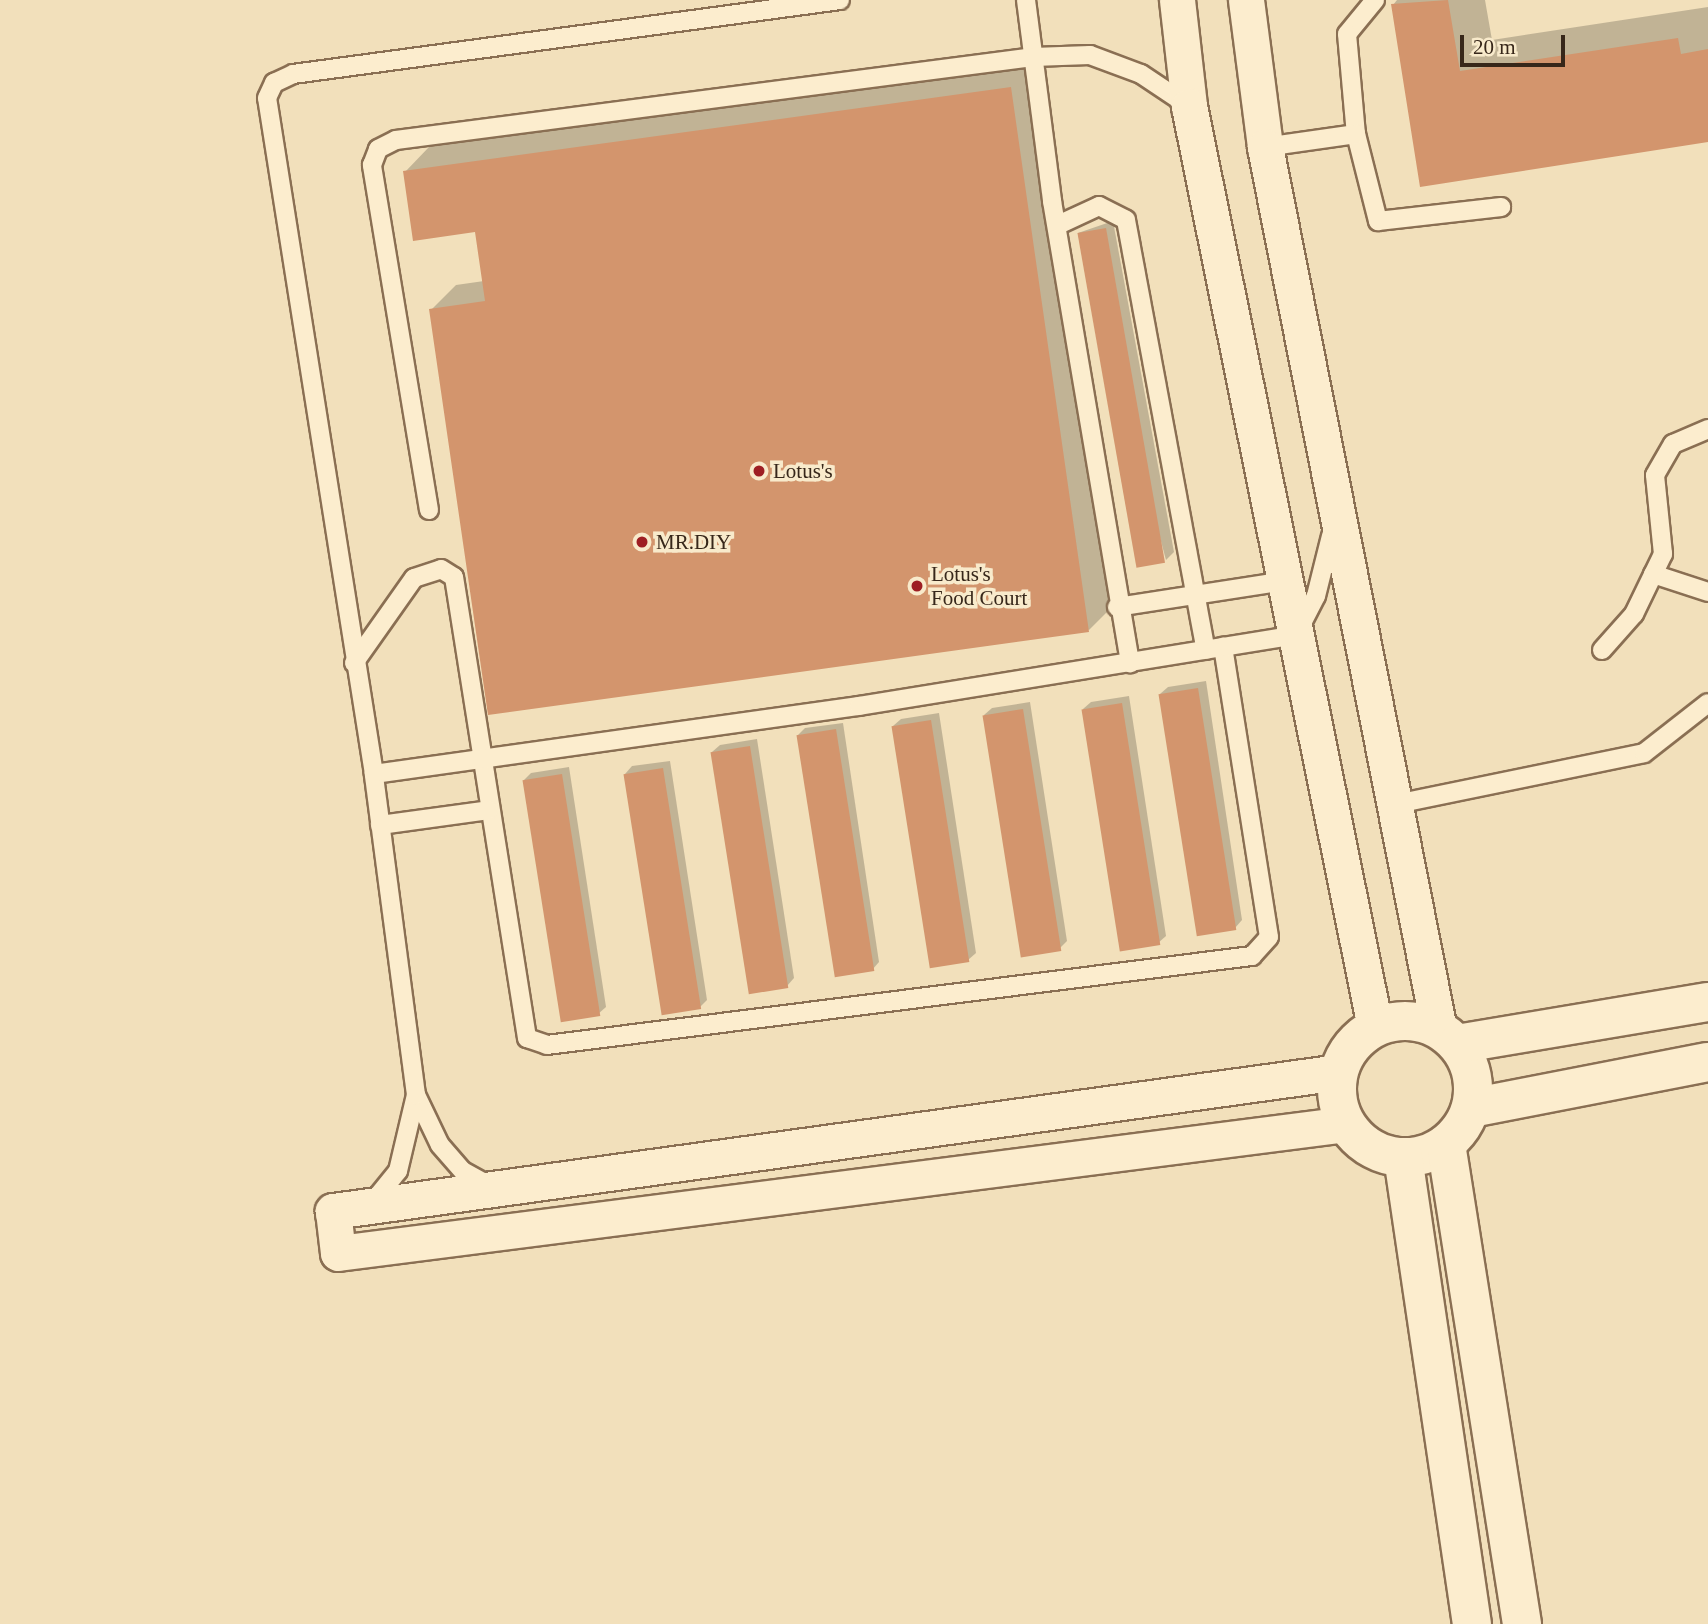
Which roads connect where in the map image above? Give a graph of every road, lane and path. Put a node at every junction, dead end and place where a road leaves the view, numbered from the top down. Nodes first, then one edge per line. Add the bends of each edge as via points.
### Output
1 (840, 0) edge
2 (1026, 0) edge
3 (1177, 0) edge
4 (1245, 0) edge
5 (1375, 0) edge
6 (1033, 57) junction
7 (1189, 106) junction
8 (1356, 134) junction
9 (1265, 147) junction
10 (1501, 207) dead end
11 (1058, 225) junction
12 (1708, 429) edge
13 (1335, 494) junction
14 (429, 510) dead end
15 (1653, 574) junction
16 (1285, 581) junction
17 (1708, 592) edge
18 (1192, 593) junction
19 (1117, 607) junction
20 (1296, 635) junction
21 (1214, 649) junction
22 (1602, 650) dead end
23 (354, 663) junction
24 (1130, 663) junction
25 (1708, 703) edge
26 (479, 758) junction
27 (374, 774) junction
28 (1396, 804) junction
29 (489, 810) junction
30 (380, 825) junction
31 (1708, 1002) edge
32 (1375, 1027) junction
33 (1448, 1037) junction
34 (1708, 1062) edge
35 (1339, 1072) junction
36 (416, 1095) junction
37 (1471, 1108) junction
38 (1346, 1124) junction
39 (1446, 1144) junction
40 (1403, 1157) junction
41 (495, 1189) junction
42 (369, 1206) junction
43 (1472, 1624) edge
44 (1522, 1624) edge

1 - 23 lane via 293,74 274,83 267,98
2 - 6 lane
3 - 7 street
4 - 9 street
5 - 8 lane via 1347,34
6 - 7 lane via 1090,55 1141,74
6 - 11 lane
6 - 14 lane via 397,140 378,149 372,165
7 - 16 street
8 - 9 lane
8 - 10 lane via 1378,221
9 - 13 street
11 - 18 lane via 1099,206 1126,220
11 - 19 lane
12 - 15 lane via 1673,444 1655,475 1663,554
13 - 20 lane via 1329,554
13 - 28 street
15 - 17 lane
15 - 22 lane via 1634,614
16 - 18 lane
16 - 20 street
18 - 19 lane
18 - 21 lane
19 - 24 lane
20 - 21 lane
20 - 32 street
21 - 24 lane
21 - 29 lane via 1269,937 1252,956 547,1045 527,1038
23 - 26 lane via 414,578 441,569 454,577
23 - 27 lane
24 - 26 lane
25 - 28 lane via 1644,753
26 - 27 lane
26 - 29 lane
27 - 30 lane
28 - 33 street
29 - 30 lane
30 - 36 lane
31 - 33 street
32 - 33 street via 1396,1021
32 - 35 street via 1356,1040
33 - 37 street via 1474,1086
34 - 37 street
35 - 38 street via 1338,1103
35 - 41 street
36 - 41 lane via 440,1145 463,1171
36 - 42 lane via 398,1171
37 - 39 street
38 - 40 street via 1381,1153
38 - 42 street via 338,1253 333,1211
39 - 40 street
39 - 44 street
40 - 43 street
41 - 42 street

